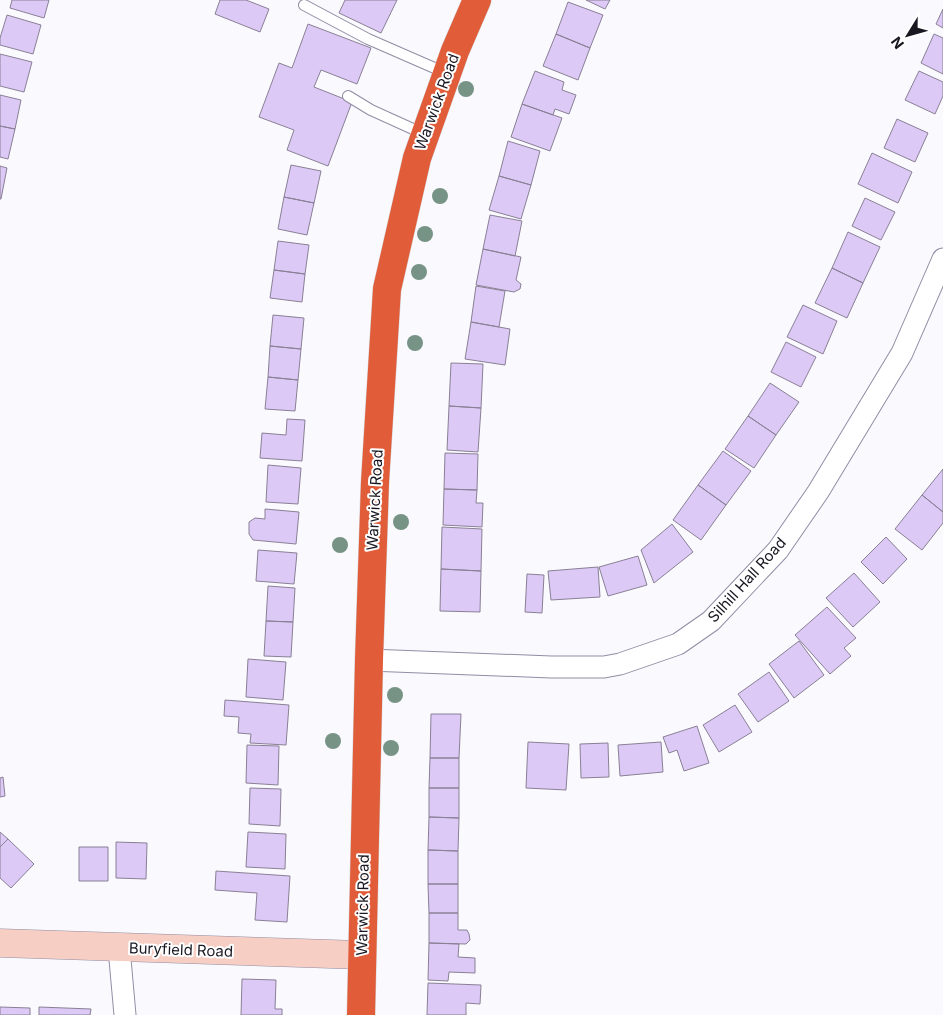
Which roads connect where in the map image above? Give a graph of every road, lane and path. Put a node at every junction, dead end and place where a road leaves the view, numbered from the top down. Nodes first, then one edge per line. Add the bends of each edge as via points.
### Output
1 (477, 0) edge
2 (304, 4) dead end
3 (447, 74) junction
4 (348, 96) dead end
5 (425, 134) junction
6 (943, 259) edge
7 (369, 660) junction
8 (0, 943) edge
9 (119, 948) junction
10 (361, 955) junction
11 (125, 1015) edge
12 (361, 1015) edge

1 - 3 highway, Warwick Road
2 - 3 lane via 368,39
3 - 5 highway, Warwick Road
4 - 5 lane
5 - 7 highway, Warwick Road via 400,223 387,289 375,482
6 - 7 street, Silhill Hall Road via 902,353 818,492 778,550 711,621 678,644 604,667
7 - 10 highway, Warwick Road
8 - 9 street, Buryfield Road
9 - 10 street, Buryfield Road
9 - 11 street
10 - 12 highway, Warwick Road

